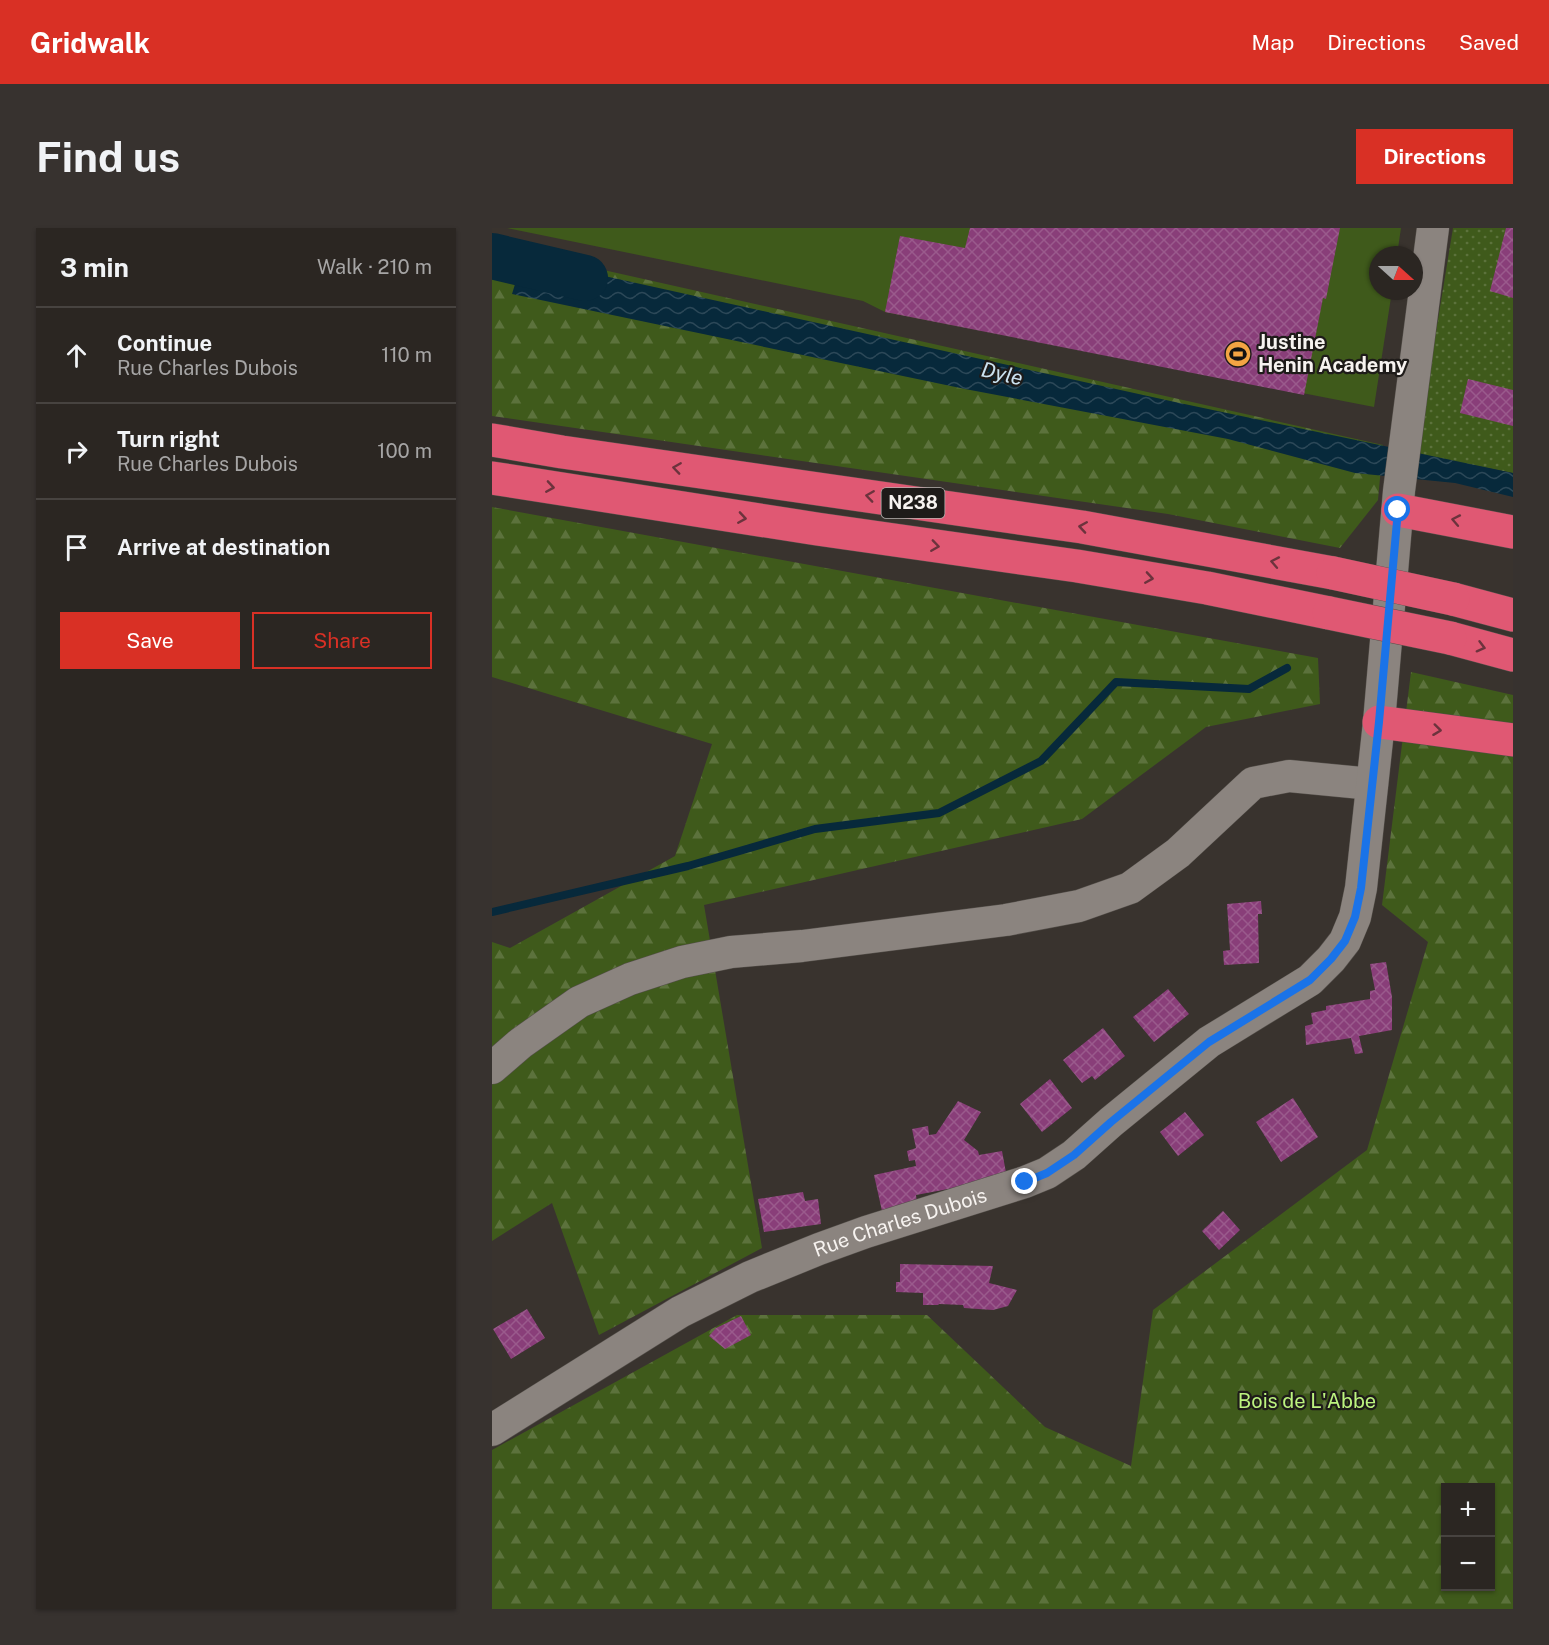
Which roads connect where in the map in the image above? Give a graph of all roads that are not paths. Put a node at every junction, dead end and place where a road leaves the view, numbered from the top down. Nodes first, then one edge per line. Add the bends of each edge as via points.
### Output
1 (1433, 228) edge
2 (492, 440) edge
3 (492, 478) edge
4 (1398, 501) junction
5 (1513, 532) edge
6 (1513, 615) edge
7 (1513, 655) edge
8 (1379, 722) junction
9 (1513, 740) edge
10 (1372, 783) junction
11 (492, 1068) edge
12 (492, 1430) edge

1 - 4 street, Rue Charles Dubois
6 -> 2 highway, N238, bridge via 1333,573 1082,527
3 -> 7 highway, N238, bridge via 1207,588 1450,638
5 -> 4 highway
4 - 8 street, Rue Charles Dubois
8 -> 9 highway
8 - 10 street, Rue Charles Dubois
10 - 11 street via 1289,776 1253,783 1178,852 1130,888 1080,906 1006,920 731,952 682,962 579,1002
10 - 12 street, Rue Charles Dubois via 1355,917 1345,941 1331,959 1310,980 1209,1042 1074,1155 1025,1182 866,1232 750,1277 680,1311

